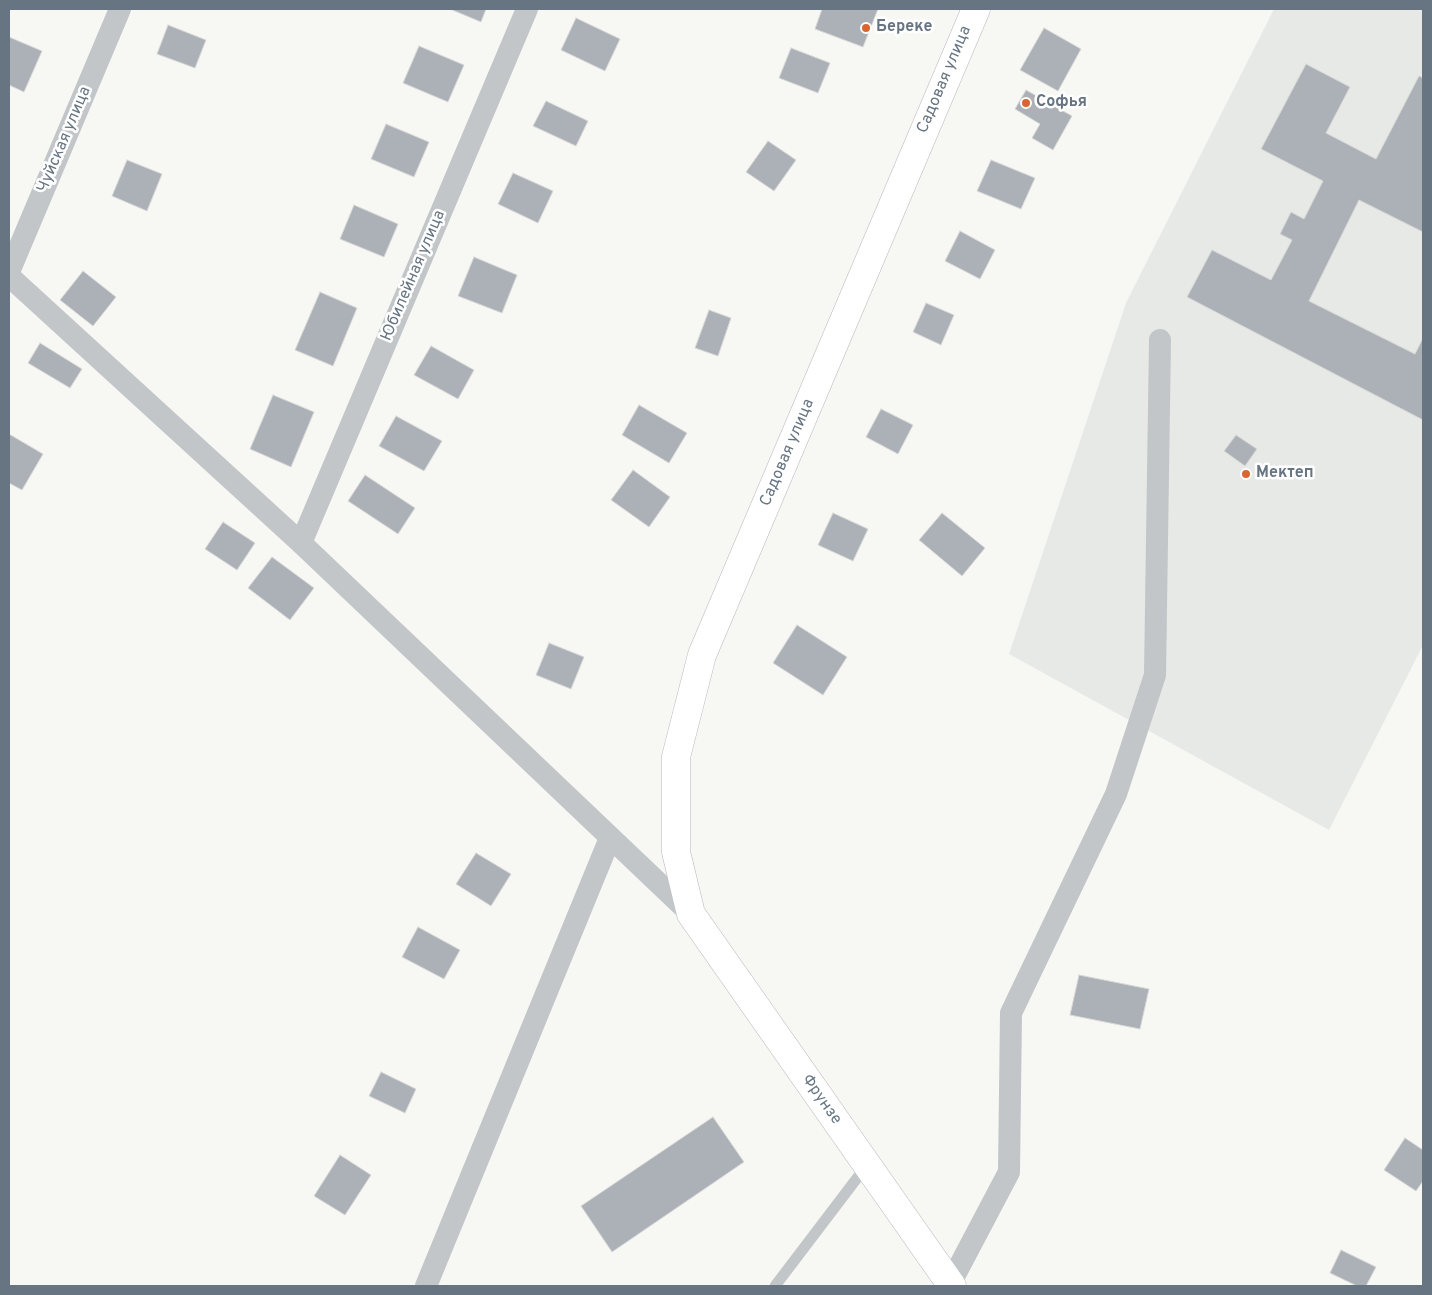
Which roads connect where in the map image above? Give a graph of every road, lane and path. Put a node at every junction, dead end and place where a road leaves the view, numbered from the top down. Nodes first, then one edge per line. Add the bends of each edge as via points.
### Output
1 (120, 9) edge
2 (527, 9) edge
3 (976, 9) edge
4 (9, 274) edge
5 (1160, 340) dead end
6 (300, 543) junction
7 (610, 838) junction
8 (691, 914) junction
9 (867, 1165) junction
10 (951, 1285) edge
11 (426, 1286) edge
12 (775, 1286) edge

1 - 4 street, Чуйская улица
2 - 6 street, Юбилейная улица
3 - 8 street, Садовая улица via 702,656 676,757 676,852
4 - 6 street
5 - 10 street via 1155,675 1116,794 1011,1013 1009,1172
6 - 7 street
7 - 8 street
7 - 11 street
8 - 9 street, Фрунзе
9 - 10 street, Фрунзе
9 - 12 lane

